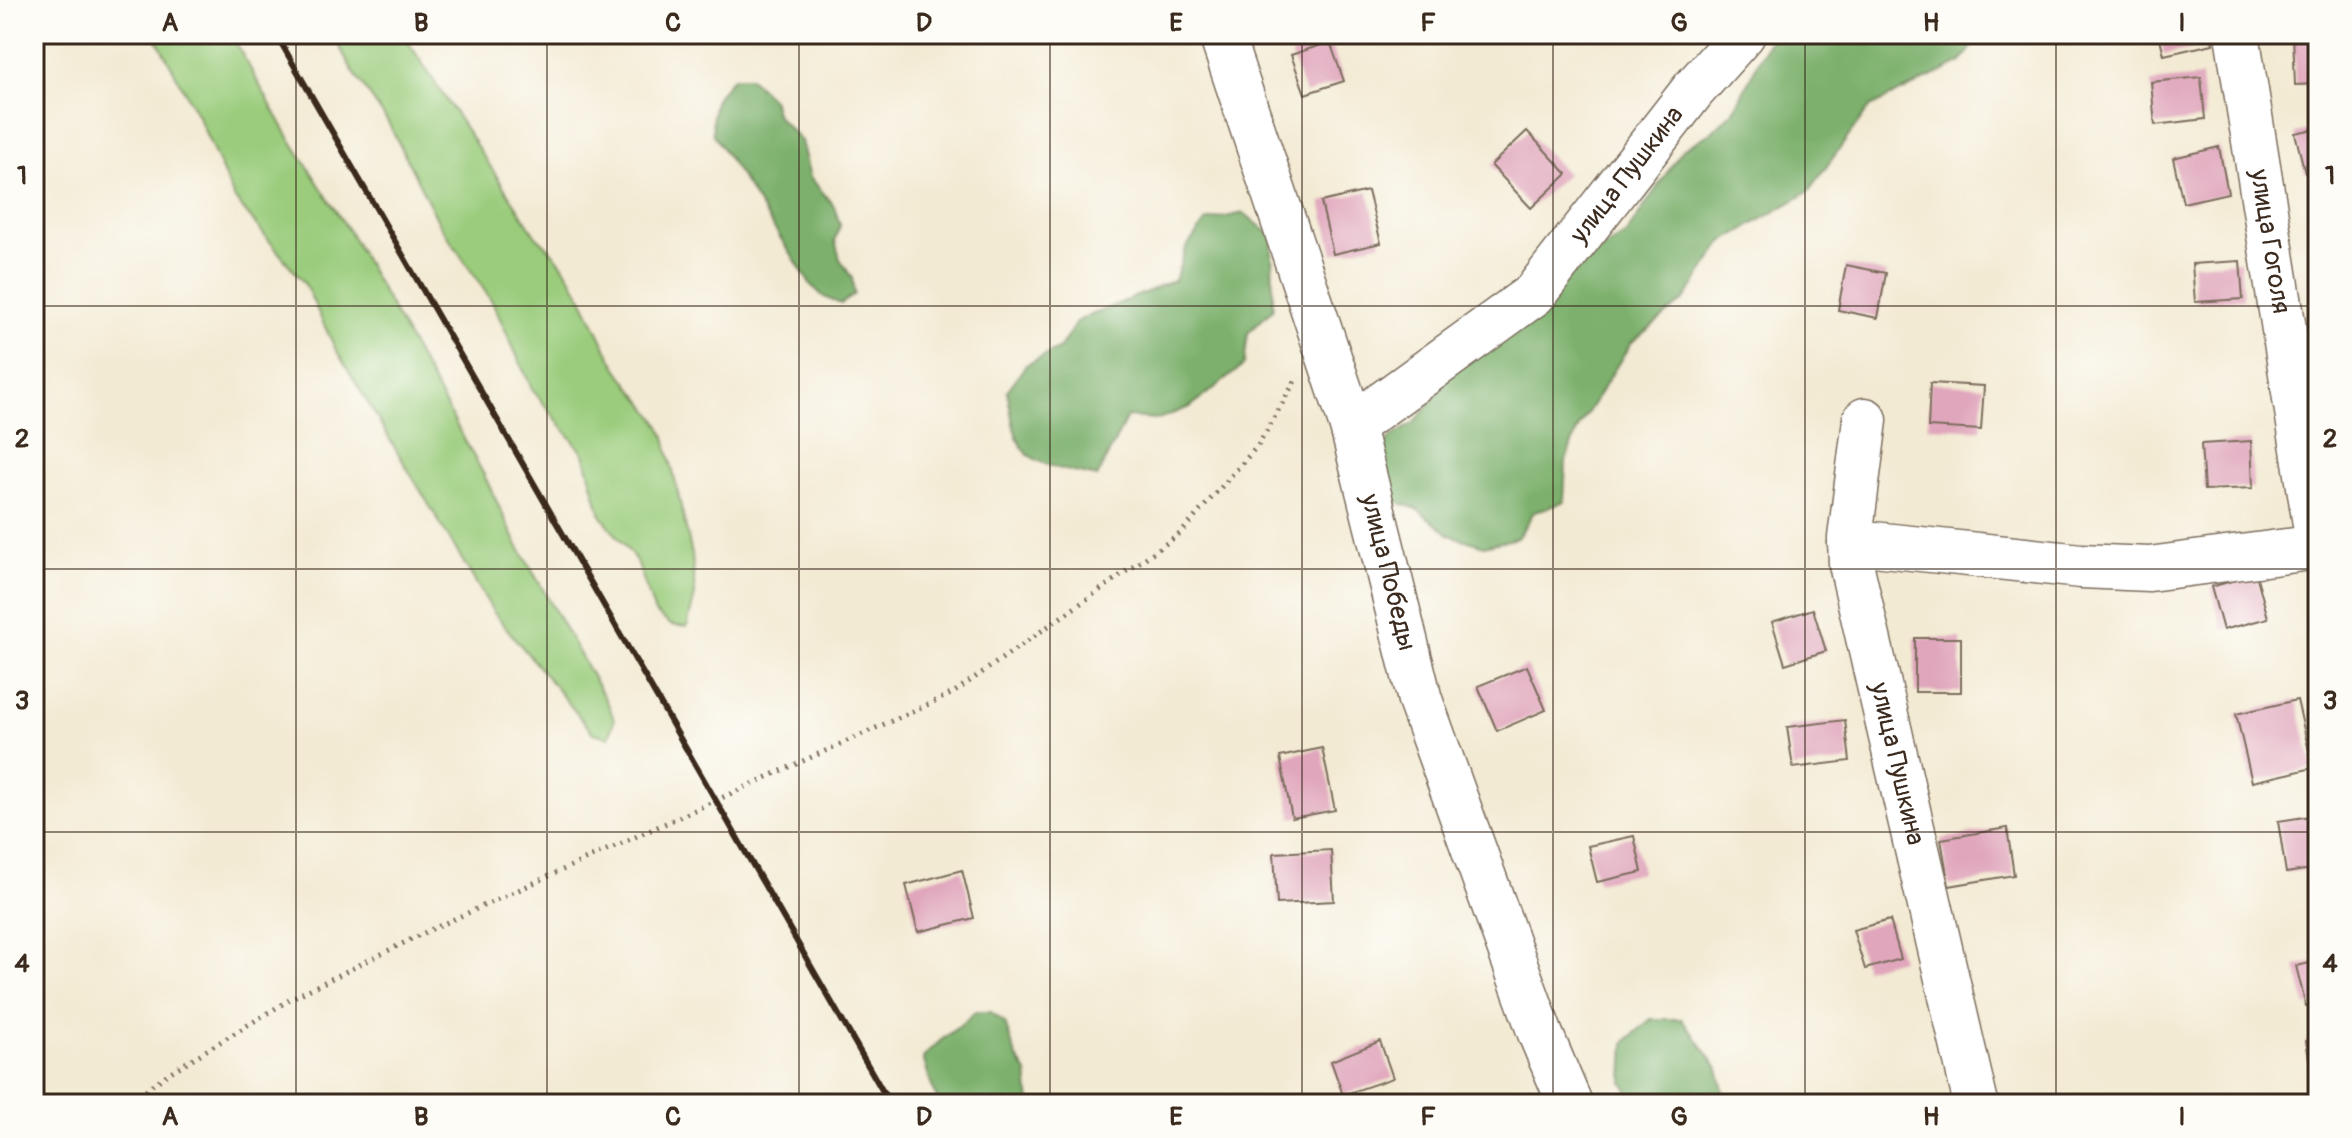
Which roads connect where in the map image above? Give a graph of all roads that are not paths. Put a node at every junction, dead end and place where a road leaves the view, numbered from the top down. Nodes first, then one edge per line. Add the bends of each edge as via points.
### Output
1 (1221, 34) edge
2 (1743, 34) edge
3 (2237, 34) edge
4 (1865, 420) dead end
5 (1352, 426) junction
6 (1850, 543) junction
7 (2318, 545) edge
8 (1570, 1104) edge
9 (1976, 1104) edge

1 - 5 street, улица Победы
2 - 5 street, улица Пушкина via 1534,294
3 - 7 street, улица Гоголя
4 - 6 street, улица Пушкина
5 - 8 street, улица Победы via 1420,700
6 - 7 street via 2149,569
6 - 9 street, улица Пушкина via 1854,580

